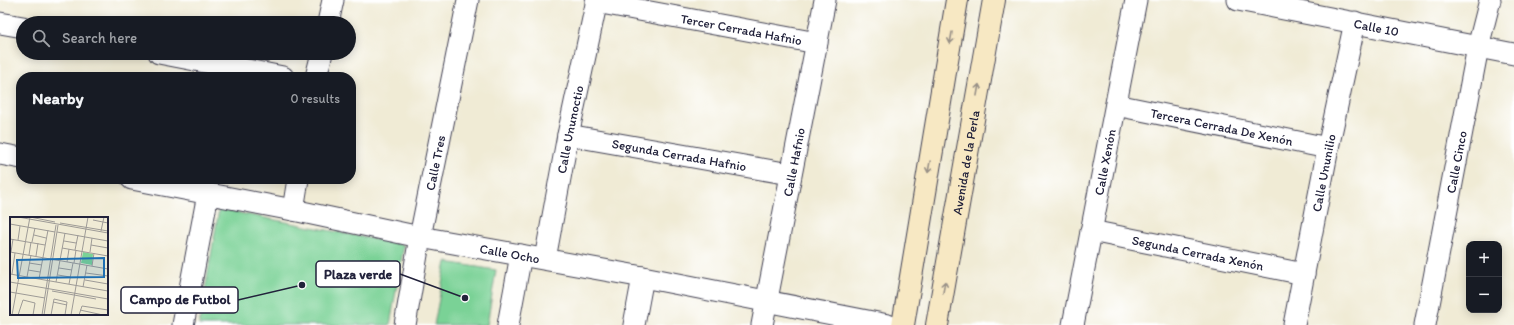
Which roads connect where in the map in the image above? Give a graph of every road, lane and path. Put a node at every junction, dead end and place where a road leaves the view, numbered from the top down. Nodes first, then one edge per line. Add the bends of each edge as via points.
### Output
1 (333, 0) edge
2 (468, 0) edge
3 (825, 0) edge
4 (957, 0) edge
5 (994, 0) edge
6 (1136, 0) edge
7 (1238, 0) edge
8 (1490, 0) edge
9 (597, 1) edge
10 (330, 16) edge
11 (0, 22) edge
12 (1355, 22) junction
13 (16, 25) edge
14 (817, 43) junction
15 (1478, 46) junction
16 (1514, 54) edge
17 (195, 60) edge
18 (320, 60) edge
19 (257, 72) edge
20 (317, 72) edge
21 (1116, 105) junction
22 (568, 134) junction
23 (1328, 148) junction
24 (0, 154) edge
25 (16, 157) edge
26 (790, 174) junction
27 (157, 184) edge
28 (297, 184) edge
29 (208, 194) junction
30 (293, 210) junction
31 (1091, 231) junction
32 (420, 236) junction
33 (521, 255) junction
34 (545, 259) junction
35 (1304, 274) junction
36 (643, 277) junction
37 (767, 302) junction
38 (183, 325) edge
39 (405, 325) edge
40 (508, 325) edge
41 (634, 325) edge
42 (762, 325) edge
43 (888, 325) edge
44 (903, 325) edge
45 (937, 325) edge
46 (1073, 325) edge
47 (1294, 325) edge
48 (1425, 325) edge

1 - 10 street
2 - 32 street, Calle Tres
3 - 14 street, Calle Hafnio
4 -> 44 street
45 -> 5 street, Avenida de la Perla
6 - 21 street, Calle Xenón
7 - 12 street, Calle 10
8 - 15 street, Calle Cinco
9 - 14 street, Tercer Cerrada Hafnio
9 - 22 street, Calle Ununoctio
11 - 13 street
12 - 15 street, Calle 10
12 - 23 street, Calle Ununilio
14 - 26 street, Calle Hafnio
15 - 16 street, Calle 10
15 - 48 street, Calle Cinco
17 - 19 street
18 - 20 street
21 - 23 street, Tercera Cerrada De Xenón
21 - 31 street, Calle Xenón
22 - 26 street, Segunda Cerrada Hafnio
22 - 34 street, Calle Ununoctio
23 - 35 street, Calle Ununilio
24 - 25 street
26 - 37 street, Calle Hafnio
27 - 29 street, Calle Ocho
28 - 30 street
29 - 30 street, Calle Ocho
29 - 38 street
30 - 32 street, Calle Ocho
31 - 35 street, Segunda Cerrada Xenón
31 - 46 street, Calle Xenón
32 - 33 street, Calle Ocho
32 - 39 street, Calle Tres
33 - 34 street, Calle Ocho
33 - 40 street
34 - 36 street, Calle Ocho
35 - 47 street, Calle Ununilio
36 - 37 street, Calle Ocho
36 - 41 street
37 - 42 street, Calle Hafnio
37 - 43 street, Calle Ocho

